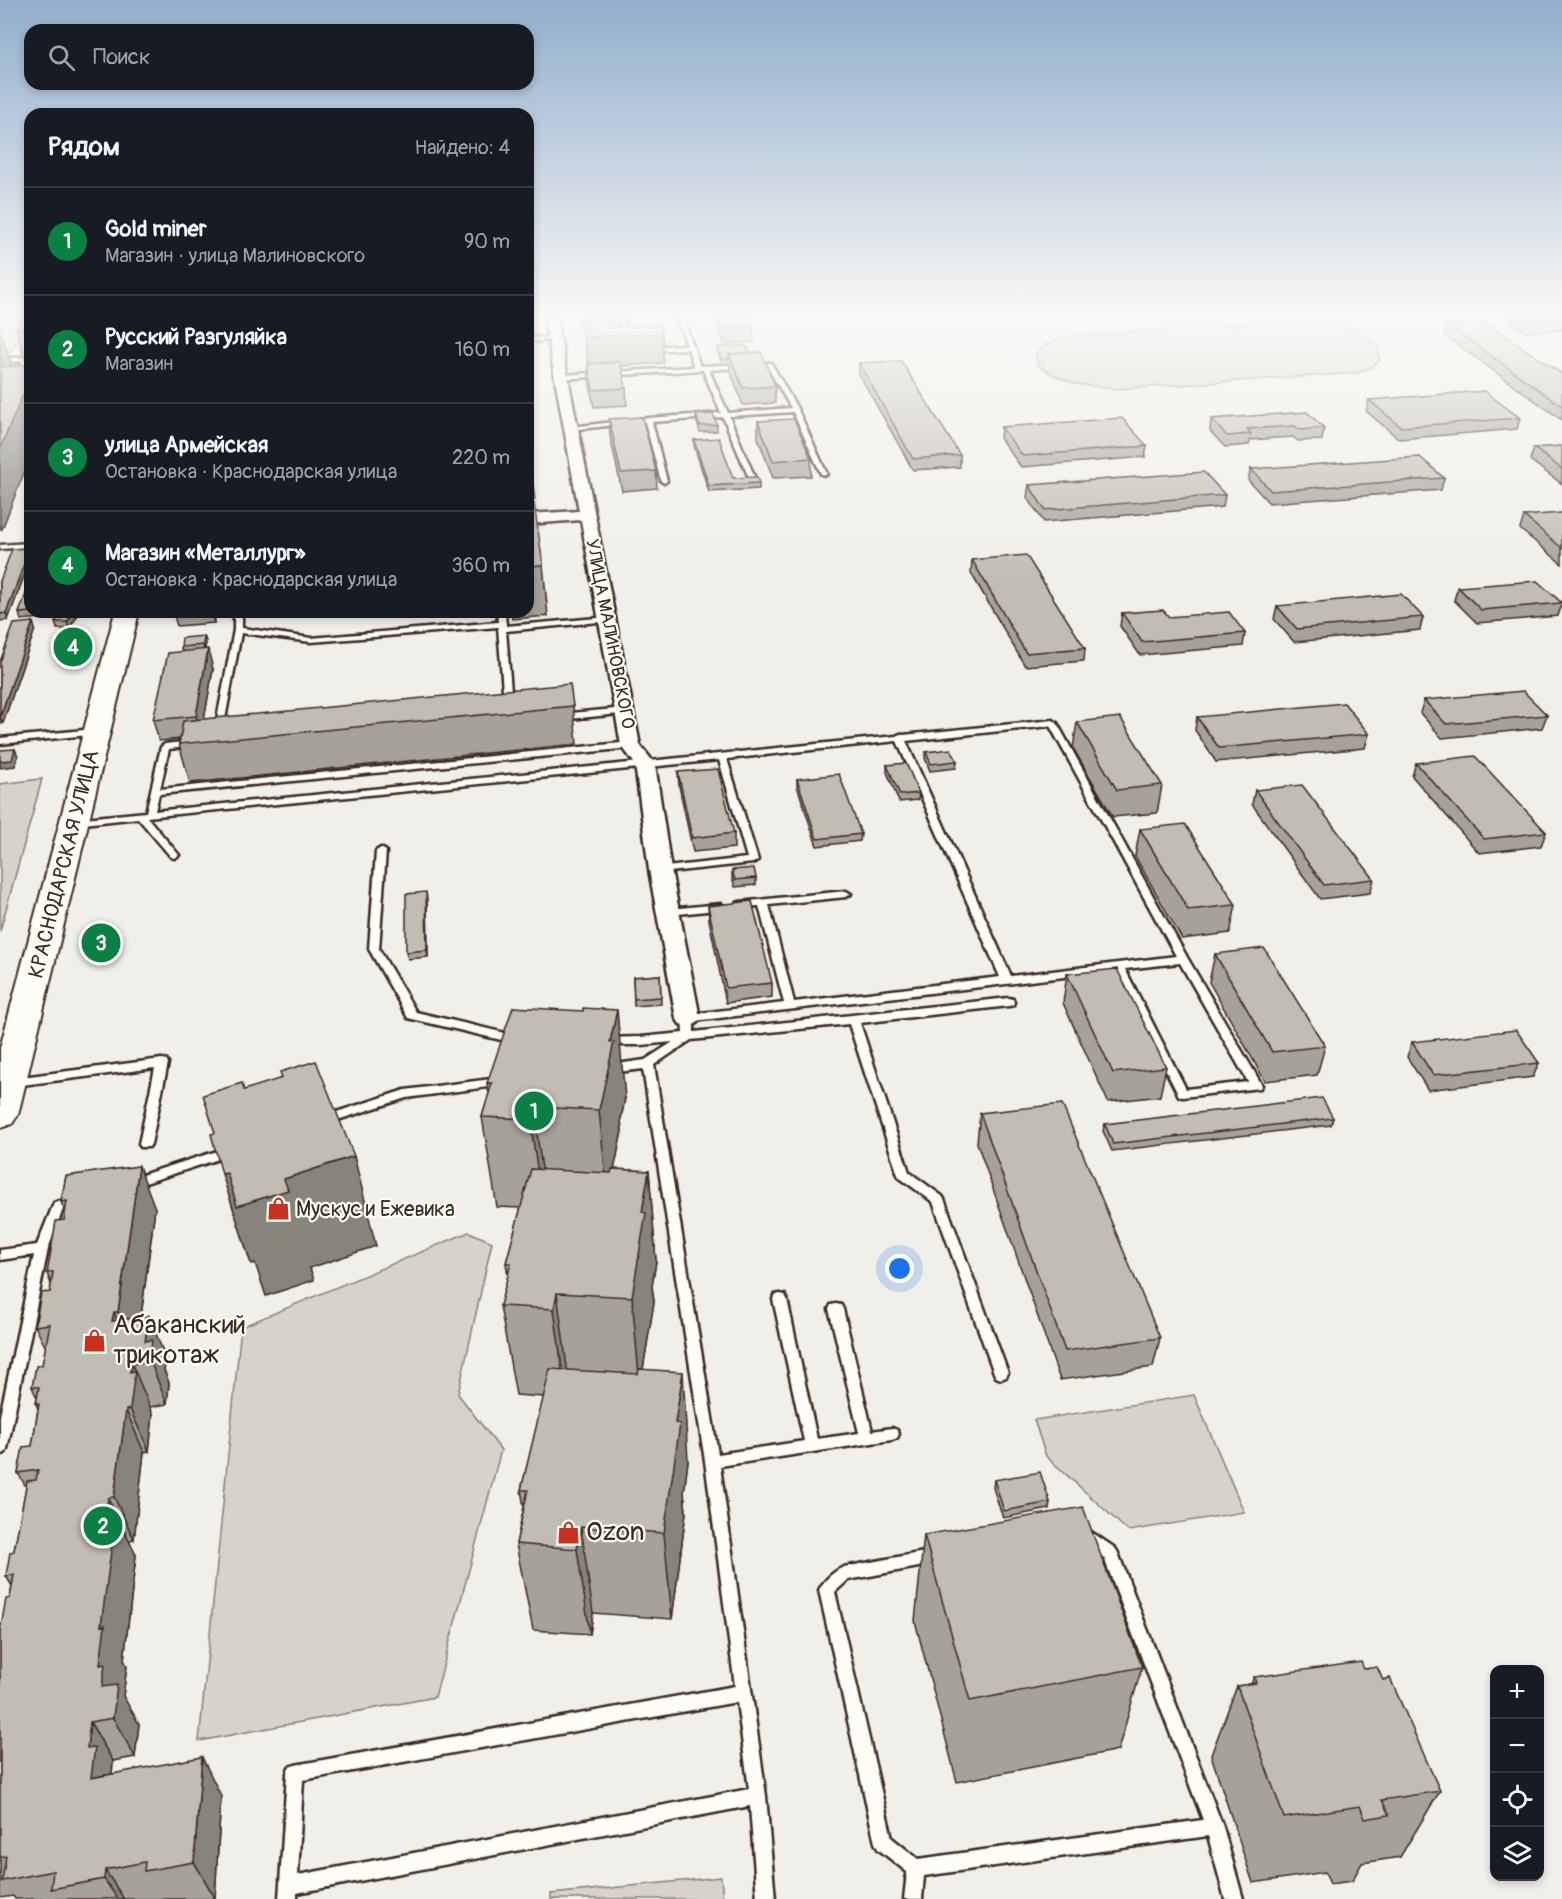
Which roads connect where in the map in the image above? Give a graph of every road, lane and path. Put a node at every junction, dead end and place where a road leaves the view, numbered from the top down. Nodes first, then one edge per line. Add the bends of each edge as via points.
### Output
1 (567, 406) edge
2 (721, 406) edge
3 (793, 406) edge
4 (795, 410) junction
5 (725, 415) junction
6 (648, 420) junction
7 (571, 429) junction
8 (824, 474) dead end
9 (752, 478) edge
10 (664, 481) dead end
11 (586, 515) junction
12 (534, 519) edge
13 (24, 545) edge
14 (0, 547) edge
15 (126, 618) edge
16 (238, 618) edge
17 (501, 618) edge
18 (609, 619) junction
19 (502, 626) junction
20 (238, 630) junction
21 (508, 710) edge
22 (626, 711) junction
23 (544, 719) edge
24 (97, 732) junction
25 (900, 737) junction
26 (0, 741) edge
27 (217, 741) edge
28 (206, 742) edge
29 (631, 745) junction
30 (722, 756) junction
31 (645, 764) junction
32 (156, 792) junction
33 (145, 815) junction
34 (74, 822) junction
35 (381, 851) dead end
36 (174, 855) dead end
37 (660, 870) junction
38 (846, 894) dead end
39 (763, 902) junction
40 (669, 912) junction
41 (1183, 959) junction
42 (1119, 967) junction
43 (1007, 980) junction
44 (1009, 1002) dead end
45 (790, 1006) junction
46 (853, 1020) junction
47 (688, 1027) junction
48 (523, 1039) edge
49 (594, 1040) edge
50 (648, 1064) junction
51 (602, 1070) edge
52 (509, 1081) edge
53 (8, 1083) junction
54 (0, 1115) edge
55 (315, 1123) edge
56 (145, 1144) dead end
57 (237, 1148) edge
58 (114, 1188) edge
59 (92, 1195) edge
60 (42, 1249) junction
61 (0, 1255) edge
62 (780, 1299) dead end
63 (836, 1309) dead end
64 (1000, 1372) dead end
65 (892, 1434) dead end
66 (867, 1438) junction
67 (812, 1447) junction
68 (0, 1449) edge
69 (712, 1461) junction
70 (1066, 1532) edge
71 (949, 1554) edge
72 (742, 1693) junction
73 (758, 1796) junction
74 (1214, 1827) junction
75 (916, 1868) junction
76 (288, 1893) edge
77 (766, 1899) edge
78 (913, 1899) edge
79 (1234, 1899) edge

1 - 7 street, УЛИЦА МАЛИНОВСКОГО
2 - 5 lane
3 - 4 lane
4 - 5 lane
4 - 8 lane
5 - 6 lane
5 - 9 lane
6 - 7 lane
6 - 10 lane
7 - 11 street, УЛИЦА МАЛИНОВСКОГО
11 - 12 street
11 - 18 street, УЛИЦА МАЛИНОВСКОГО
13 - 14 lane
15 - 24 main road, КРАСНОДАРСКАЯ УЛИЦА
16 - 20 lane
17 - 19 lane
18 - 19 lane
18 - 22 street, УЛИЦА МАЛИНОВСКОГО
19 - 20 lane via 311,640
19 - 21 lane
20 - 27 lane
22 - 23 lane
22 - 29 street, УЛИЦА МАЛИНОВСКОГО
24 - 26 lane
24 - 34 main road, КРАСНОДАРСКАЯ УЛИЦА
25 - 30 lane
25 - 41 lane via 1053,723
25 - 43 lane
28 - 32 lane via 165,747
29 - 31 street, УЛИЦА МАЛИНОВСКОГО
29 - 32 lane
30 - 31 lane
30 - 37 lane via 753,860
31 - 33 lane
31 - 37 street, УЛИЦА МАЛИНОВСКОГО
32 - 33 lane
33 - 34 lane
33 - 36 lane
34 - 53 main road, КРАСНОДАРСКАЯ УЛИЦА via 13,1046
35 - 48 lane via 374,949 412,1015
37 - 40 street, УЛИЦА МАЛИНОВСКОГО
38 - 39 lane
39 - 40 lane
39 - 45 lane
40 - 47 street, УЛИЦА МАЛИНОВСКОГО
41 - 42 lane
41 - 42 lane via 1256,1085 1183,1093
42 - 43 lane
43 - 45 lane
44 - 46 lane
45 - 47 lane
46 - 47 lane
46 - 64 lane via 904,1175 938,1199
47 - 49 lane via 641,1041
47 - 50 lane
50 - 51 lane
50 - 69 lane
52 - 55 lane via 405,1094
53 - 54 main road, КРАСНОДАРСКАЯ УЛИЦА
53 - 56 lane via 162,1063
57 - 58 lane
59 - 60 lane via 58,1206
60 - 61 lane
60 - 68 lane
62 - 67 lane
63 - 66 lane
65 - 66 lane
66 - 67 lane
67 - 69 lane
69 - 72 lane
70 - 74 lane via 1078,1529 1110,1553
71 - 75 lane via 844,1574 827,1590 884,1843
72 - 73 lane
72 - 76 lane via 295,1773
73 - 76 lane
73 - 77 lane
74 - 75 lane
74 - 79 lane
75 - 78 lane

